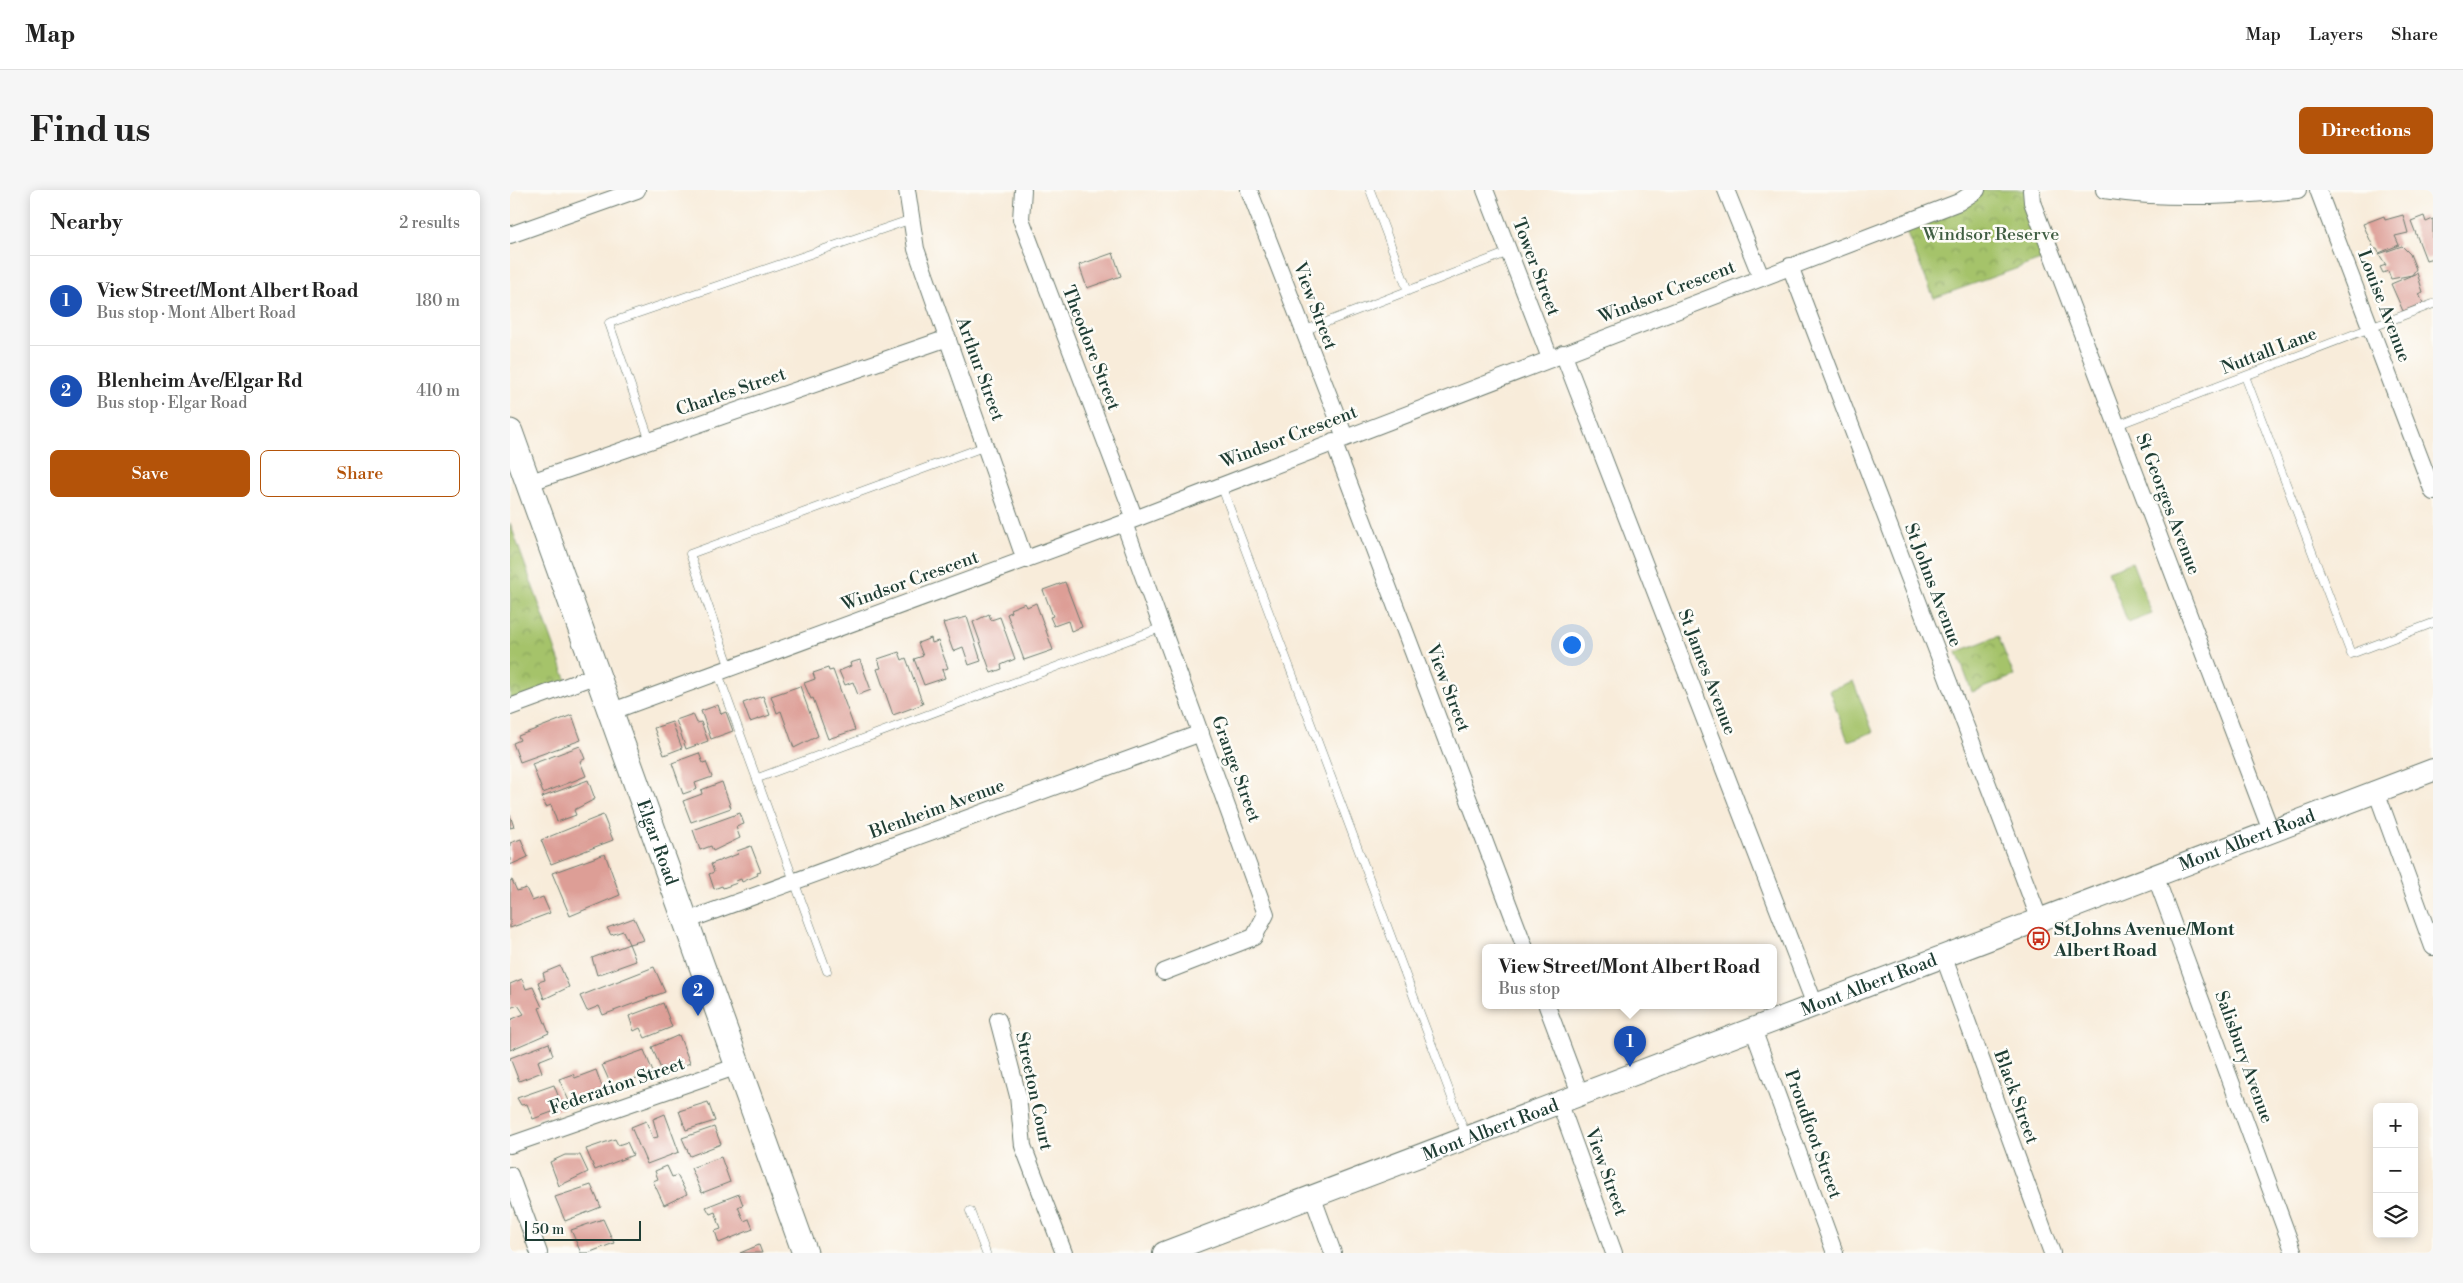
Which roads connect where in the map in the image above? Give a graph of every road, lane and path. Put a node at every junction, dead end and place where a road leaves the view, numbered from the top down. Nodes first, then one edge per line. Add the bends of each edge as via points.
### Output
1 (637, 190) edge
2 (907, 190) edge
3 (1023, 190) edge
4 (1249, 190) edge
5 (1370, 190) edge
6 (1485, 190) edge
7 (1726, 190) edge
8 (1977, 190) edge
9 (2031, 190) edge
10 (2104, 190) edge
11 (2298, 190) edge
12 (2318, 190) edge
13 (912, 220) junction
14 (510, 236) edge
15 (1509, 252) junction
16 (1790, 266) junction
17 (1761, 277) junction
18 (1408, 291) junction
19 (2433, 304) edge
20 (2371, 328) junction
21 (1303, 331) junction
22 (948, 338) junction
23 (1556, 355) junction
24 (2245, 376) junction
25 (2117, 425) junction
26 (510, 432) edge
27 (1339, 439) junction
28 (650, 441) junction
29 (986, 446) junction
30 (528, 483) junction
31 (1221, 485) junction
32 (2433, 492) edge
33 (1129, 521) junction
34 (1025, 560) junction
35 (2433, 623) edge
36 (1163, 627) junction
37 (724, 670) junction
38 (597, 675) junction
39 (510, 707) edge
40 (610, 712) junction
41 (1202, 733) junction
42 (2433, 770) edge
43 (758, 778) junction
44 (2376, 791) junction
45 (2271, 831) junction
46 (2155, 875) junction
47 (794, 882) junction
48 (2039, 918) junction
49 (686, 921) junction
50 (1525, 944) edge
51 (2433, 947) edge
52 (1944, 955) junction
53 (827, 971) dead end
54 (1164, 972) dead end
55 (1815, 1004) junction
56 (1548, 1009) edge
57 (998, 1020) dead end
58 (1753, 1029) junction
59 (738, 1066) junction
60 (1582, 1096) junction
61 (1560, 1104) junction
62 (1467, 1140) junction
63 (510, 1145) edge
64 (510, 1175) edge
65 (1313, 1198) junction
66 (970, 1210) dead end
67 (539, 1253) edge
68 (805, 1253) edge
69 (986, 1253) edge
70 (1064, 1253) edge
71 (1164, 1253) edge
72 (1333, 1253) edge
73 (1614, 1253) edge
74 (1834, 1253) edge
75 (2052, 1253) edge
76 (2294, 1253) edge

1 - 14 street
2 - 13 street, Arthur Street
3 - 33 street, Theodore Street via 1021,219
4 - 21 street, View Street
5 - 18 lane
6 - 15 street, Tower Street
7 - 17 street
8 - 16 street, Windsor Crescent via 1959,202
9 - 25 street, St Georges Avenue via 2032,202
10 - 11 street via 2224,197
12 - 20 street, Louise Avenue
13 - 22 street, Arthur Street via 916,249
13 - 28 lane via 609,323
15 - 18 lane
15 - 23 street, Tower Street
16 - 17 street, Windsor Crescent
16 - 48 street, St Johns Avenue
17 - 23 street, Windsor Crescent
18 - 21 lane
19 - 20 lane, Nuttall Lane
20 - 24 lane, Nuttall Lane
20 - 32 street, Louise Avenue
21 - 27 street, View Street
22 - 28 street, Charles Street
22 - 29 street, Arthur Street
23 - 27 street, Windsor Crescent
23 - 55 street, St James Avenue
24 - 25 lane, Nuttall Lane
24 - 35 lane via 2351,654
25 - 45 street, St Georges Avenue
26 - 30 main road, Elgar Road
27 - 31 street, Windsor Crescent
27 - 50 street, View Street
28 - 30 street, Charles Street
29 - 34 street, Arthur Street
29 - 37 lane via 690,554
30 - 38 main road, Elgar Road
31 - 33 street, Windsor Crescent
31 - 62 lane
33 - 34 street, Windsor Crescent
33 - 36 street, Grange Street
34 - 37 street, Windsor Crescent
36 - 41 street, Grange Street
36 - 43 lane
37 - 40 street, Windsor Crescent
37 - 43 lane
38 - 39 street
38 - 40 main road, Elgar Road
40 - 49 main road, Elgar Road
41 - 47 street, Blenheim Avenue
41 - 54 street, Grange Street via 1266,914 1254,937
42 - 44 main road, Mont Albert Road
43 - 47 lane
44 - 45 main road, Mont Albert Road
44 - 51 street
45 - 46 main road, Mont Albert Road
46 - 48 main road, Mont Albert Road
46 - 76 street, Salisbury Avenue
47 - 49 street, Blenheim Avenue
47 - 53 lane
48 - 52 main road, Mont Albert Road
49 - 59 main road, Elgar Road
52 - 55 main road, Mont Albert Road
52 - 75 street, Black Street
55 - 58 main road, Mont Albert Road
56 - 60 street
57 - 70 street, Streeton Court via 1018,1096 1023,1146
58 - 60 main road, Mont Albert Road
58 - 74 street, Proudfoot Street
59 - 63 street, Federation Street
59 - 68 main road, Elgar Road
60 - 61 main road, Mont Albert Road
61 - 62 main road, Mont Albert Road
61 - 73 street, View Street
62 - 65 main road, Mont Albert Road
64 - 67 street
65 - 71 main road, Mont Albert Road
65 - 72 street
66 - 69 lane

